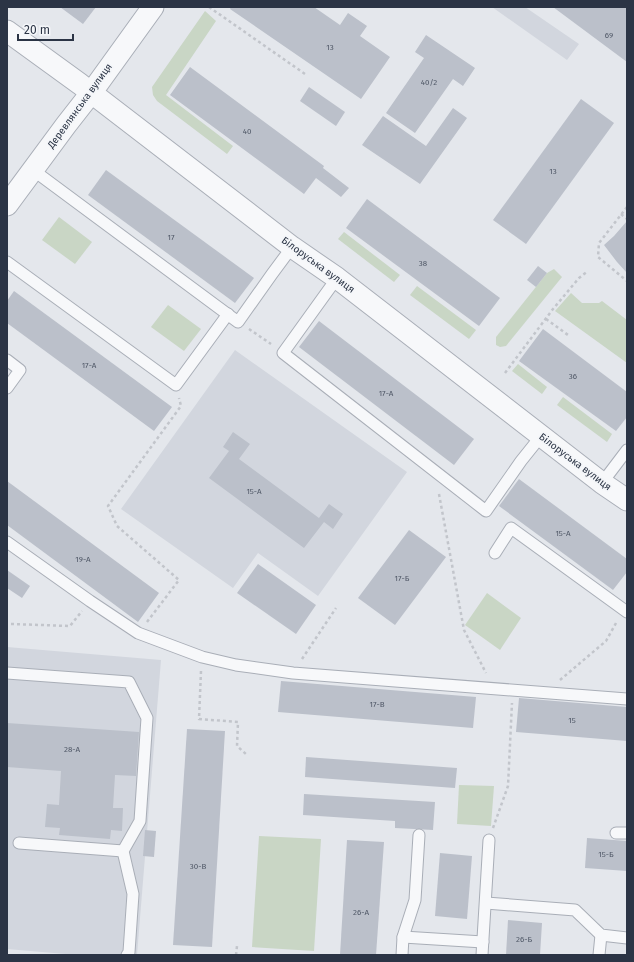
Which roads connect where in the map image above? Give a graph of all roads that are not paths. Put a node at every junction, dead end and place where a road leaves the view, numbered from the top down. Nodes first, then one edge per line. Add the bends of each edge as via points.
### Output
1 (153, 7) edge
2 (7, 31) edge
3 (91, 93) junction
4 (34, 170) junction
5 (7, 205) edge
6 (292, 247) junction
7 (7, 262) edge
8 (337, 278) junction
9 (228, 314) junction
10 (7, 360) edge
11 (7, 388) edge
12 (541, 436) junction
13 (627, 450) edge
14 (602, 483) junction
15 (627, 500) edge
16 (7, 542) edge
17 (495, 553) dead end
18 (626, 608) edge
19 (7, 673) edge
20 (627, 699) edge
21 (419, 835) dead end
22 (489, 840) road end
23 (19, 843) dead end
24 (123, 851) junction
25 (486, 903) junction
26 (601, 935) junction
27 (403, 937) junction
28 (627, 938) edge
29 (483, 942) junction
30 (127, 955) edge
31 (402, 955) edge
32 (482, 955) edge
33 (599, 955) edge

1 - 3 street, Деревлянська вулиця
2 - 3 street, Білоруська вулиця
3 - 4 street, Деревлянська вулиця
3 - 6 street, Білоруська вулиця
4 - 5 street, Деревлянська вулиця
4 - 9 lane
6 - 8 street, Білоруська вулиця
6 - 9 lane via 238,322
7 - 9 lane via 176,385
8 - 12 street, Білоруська вулиця
8 - 12 lane via 283,352 486,511
10 - 11 lane via 20,370
12 - 14 street, Білоруська вулиця
13 - 14 lane
14 - 15 street, Білоруська вулиця
16 - 20 lane via 138,633 202,657 236,666 293,674
17 - 18 lane via 511,528
19 - 24 lane via 129,682 147,718 140,821
21 - 27 lane via 415,900
22 - 25 lane
23 - 24 lane
24 - 30 lane via 133,894
25 - 26 lane via 575,910
25 - 29 lane
26 - 28 lane
26 - 33 lane
27 - 29 lane
27 - 31 lane
29 - 32 lane

